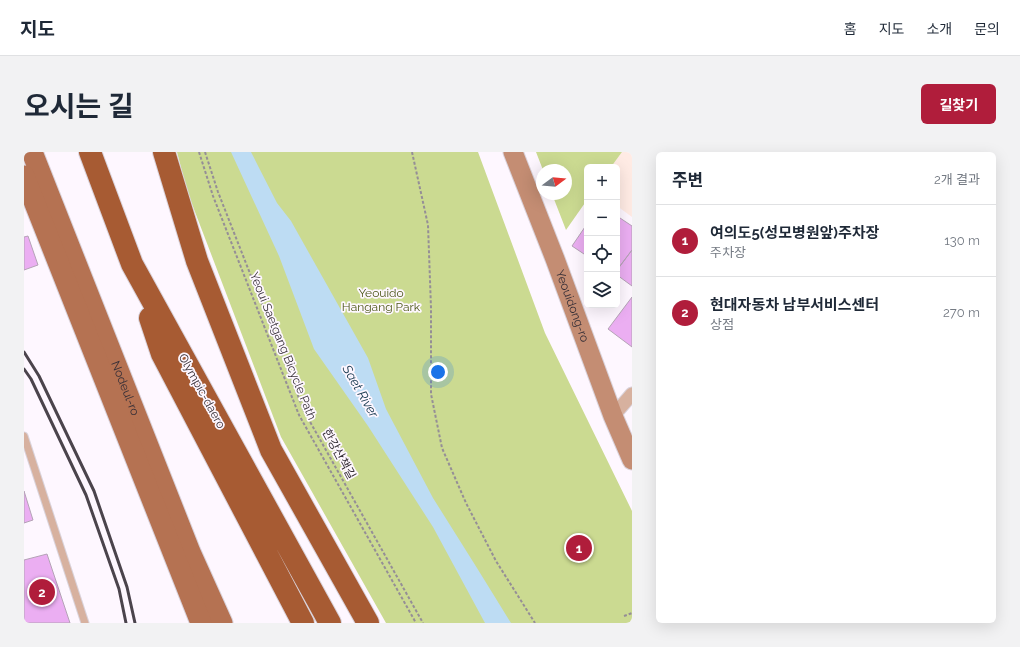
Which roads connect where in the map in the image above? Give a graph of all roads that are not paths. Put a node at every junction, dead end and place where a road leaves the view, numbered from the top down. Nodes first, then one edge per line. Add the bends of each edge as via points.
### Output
1 (32, 152) edge
2 (90, 152) edge
3 (164, 152) edge
4 (514, 152) edge
5 (24, 176) edge
6 (132, 264) junction
7 (632, 394) edge
8 (613, 416) junction
9 (24, 436) edge
10 (632, 460) edge
11 (85, 623) edge
12 (201, 623) edge
13 (222, 623) edge
14 (302, 623) edge
15 (330, 623) edge
16 (368, 623) edge

1 - 13 main road, Nodeul-ro via 190,552
2 - 6 highway, Olympic-daero
3 - 16 highway via 197,261 271,450
4 - 8 main road, Yeouidong-ro
5 - 12 main road, Nodeul-ro
6 - 14 highway via 162,354
6 - 15 highway, Olympic-daero
7 - 8 street
8 - 10 main road, Yeouidong-ro
9 - 11 lane

